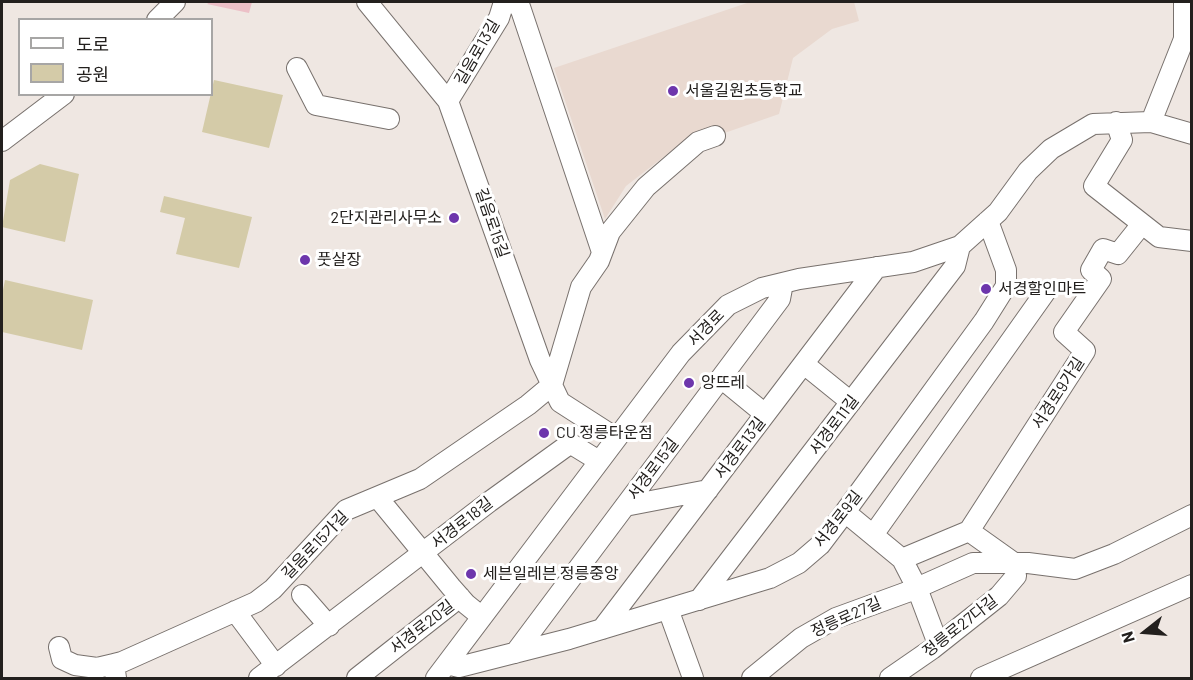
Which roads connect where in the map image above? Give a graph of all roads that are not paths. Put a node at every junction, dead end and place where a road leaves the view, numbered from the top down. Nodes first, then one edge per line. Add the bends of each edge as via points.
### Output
1 (175, 2) edge
2 (367, 2) edge
3 (504, 2) edge
4 (511, 2) edge
5 (1184, 2) edge
6 (159, 18) edge
7 (297, 68) dead end
8 (61, 96) edge
9 (448, 101) junction
10 (389, 119) dead end
11 (1116, 122) junction
12 (1151, 122) junction
13 (1191, 134) edge
14 (715, 136) dead end
15 (2, 141) edge
16 (988, 221) junction
17 (1142, 224) junction
18 (1191, 241) edge
19 (960, 246) junction
20 (602, 252) junction
21 (877, 267) junction
22 (783, 283) junction
23 (1046, 291) dead end
24 (804, 363) junction
25 (721, 378) junction
26 (552, 385) junction
27 (851, 402) junction
28 (765, 414) junction
29 (616, 438) junction
30 (599, 461) junction
31 (708, 490) junction
32 (378, 498) junction
33 (625, 506) junction
34 (845, 512) junction
35 (1191, 515) edge
36 (969, 531) junction
37 (873, 535) junction
38 (423, 553) junction
39 (902, 559) junction
40 (1014, 563) junction
41 (1191, 585) edge
42 (917, 588) junction
43 (302, 594) dead end
44 (460, 597) junction
45 (699, 600) junction
46 (668, 609) junction
47 (235, 611) junction
48 (482, 617) junction
49 (329, 626) junction
50 (602, 629) junction
51 (938, 645) junction
52 (59, 647) dead end
53 (515, 653) junction
54 (276, 666) junction
55 (115, 671) edge
56 (441, 671) edge
57 (259, 678) edge
58 (357, 678) edge
59 (693, 678) edge
60 (752, 678) edge
61 (890, 678) edge
62 (981, 678) edge

1 - 6 street
2 - 9 street, 길음로15길
3 - 9 street, 길음로13길
4 - 20 street via 520,7
5 - 12 street via 1184,39
7 - 10 street via 316,105
8 - 15 street
9 - 26 street, 길음로15길
11 - 12 street, 서경로
11 - 16 street, 서경로 via 1093,124 1051,149
11 - 17 street via 1122,140 1094,186
12 - 13 street, 서경로
14 - 20 street via 698,142 646,187 610,232
16 - 19 street, 서경로
16 - 34 street, 서경로9길 via 1006,270 1006,286
17 - 18 street via 1159,237
17 - 36 street, 서경로9가길 via 1118,254 1103,249 1090,270 1101,279 1064,332 1085,351
19 - 21 street, 서경로 via 913,262
19 - 27 street, 서경로11길 via 955,266
20 - 26 street via 581,287
21 - 22 street, 서경로
21 - 24 street, 서경로13길
22 - 25 street, 서경로15길 via 780,299
22 - 29 street, 서경로 via 762,288 728,305 681,353
23 - 37 street
24 - 27 street
24 - 28 street, 서경로13길
25 - 28 street
25 - 33 street, 서경로15길
26 - 29 street, 길음로15길 via 560,402
26 - 32 street, 길음로15가길 via 420,479
27 - 45 street, 서경로11길
28 - 31 street, 서경로13길
29 - 30 street, 서경로
30 - 38 street, 서경로18길 via 568,445
30 - 48 street, 서경로
31 - 33 street
31 - 50 street, 서경로13길
32 - 38 street
32 - 47 street, 길음로15가길 via 346,510 273,589
33 - 53 street, 서경로15길
34 - 37 street
34 - 45 street, 서경로9길 via 799,563 770,578
35 - 40 street, 정릉로27길 via 1076,570
36 - 39 street
36 - 40 street, 정릉로27길
37 - 39 street
38 - 44 street
38 - 49 street, 서경로18길
39 - 42 street
40 - 42 street, 정릉로27길 via 973,563
40 - 51 street, 정릉로27다길 via 1016,576 999,596
41 - 62 street
42 - 51 street
42 - 60 street, 정릉로27길 via 836,618 801,638
43 - 49 street
44 - 48 street
44 - 58 street, 서경로20길
45 - 46 street, 서경로9길
46 - 50 street, 서경로9길
46 - 59 street
47 - 54 street
47 - 55 street, 길음로15가길 via 122,662
48 - 56 street, 서경로
49 - 54 street, 서경로18길
50 - 53 street, 서경로9길
51 - 61 street, 정릉로27다길
52 - 55 street, 길음로15가길 via 62,659 75,665
53 - 56 street, 서경로9길
54 - 57 street, 서경로18길

